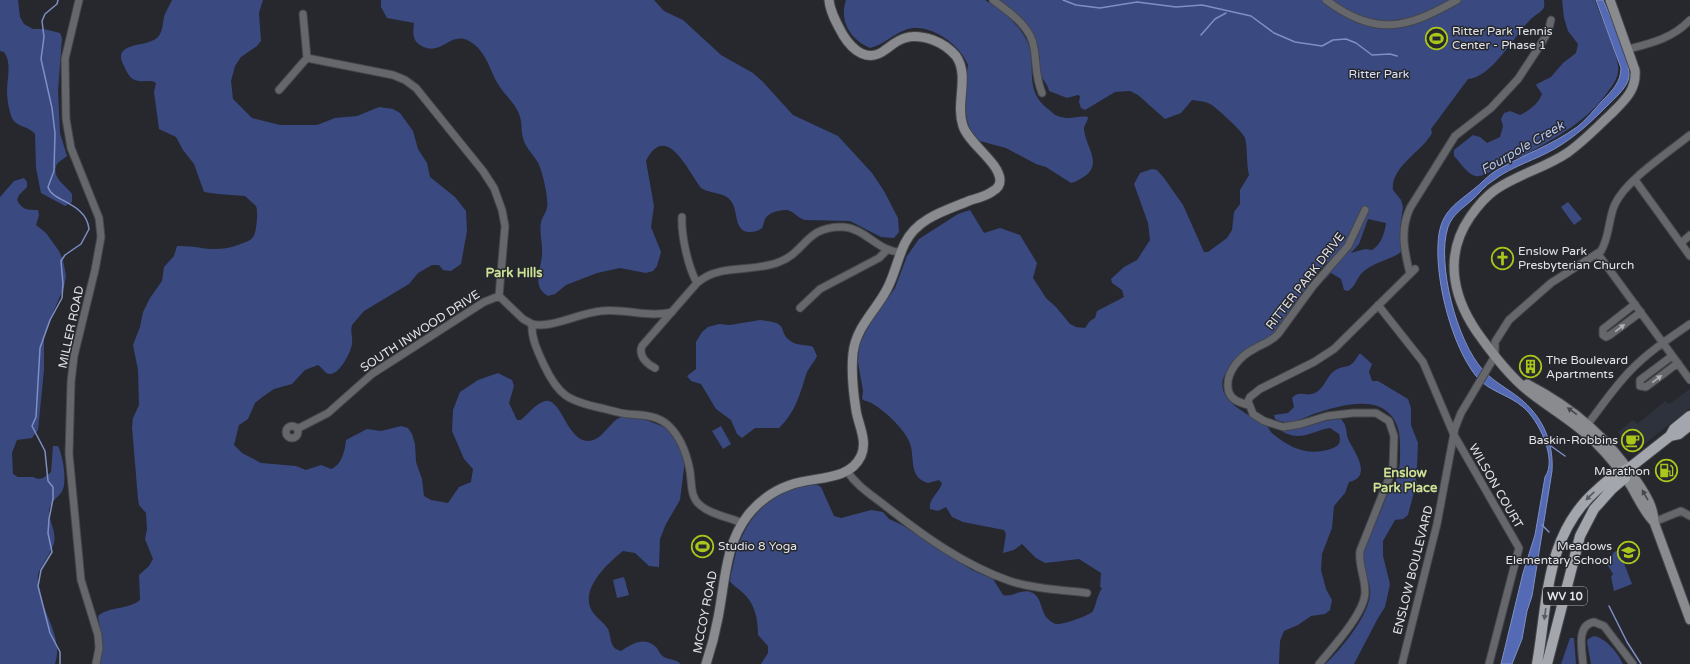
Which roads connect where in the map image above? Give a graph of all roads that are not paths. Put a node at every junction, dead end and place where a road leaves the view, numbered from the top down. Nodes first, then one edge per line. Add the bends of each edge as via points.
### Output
1 (79, 0) edge
2 (829, 0) edge
3 (993, 0) edge
4 (1326, 0) edge
5 (1457, 0) edge
6 (1610, 0) edge
7 (303, 14) dead end
8 (1551, 20) dead end
9 (1690, 20) edge
10 (1629, 49) junction
11 (307, 58) junction
12 (279, 90) dead end
13 (1042, 93) dead end
14 (1690, 135) edge
15 (1634, 180) junction
16 (1365, 210) dead end
17 (682, 217) dead end
18 (1690, 235) edge
19 (1680, 243) junction
20 (887, 250) junction
21 (901, 252) junction
22 (1598, 254) junction
23 (1690, 256) edge
24 (697, 283) junction
25 (499, 296) junction
26 (1635, 304) junction
27 (1378, 305) junction
28 (800, 308) dead end
29 (672, 312) junction
30 (1641, 312) junction
31 (532, 324) junction
32 (1690, 324) edge
33 (1663, 343) junction
34 (1495, 356) junction
35 (1672, 356) junction
36 (1678, 363) junction
37 (655, 368) dead end
38 (1690, 380) edge
39 (1248, 405) junction
40 (1690, 416) edge
41 (1690, 425) edge
42 (1585, 427) junction
43 (297, 429) dead end
44 (1454, 435) junction
45 (1670, 436) junction
46 (847, 472) junction
47 (1624, 473) junction
48 (1690, 507) edge
49 (1681, 511) junction
50 (1690, 516) edge
51 (1654, 522) junction
52 (742, 523) junction
53 (1087, 593) dead end
54 (1690, 620) edge
55 (96, 664) edge
56 (706, 664) edge
57 (1319, 664) edge
58 (1402, 664) edge
59 (1490, 664) edge
60 (1537, 664) edge
61 (1547, 664) edge
62 (1583, 664) edge
63 (1633, 664) edge

1 - 55 street, MILLER ROAD via 65,59 66,119 71,148 99,218 101,237 72,369 69,454 81,580 99,642
2 - 21 street via 843,34 860,54 878,54 904,38 918,36 940,43 952,52 961,68 962,125 969,138 999,175 999,185 993,191 922,223 907,239
3 - 13 street via 1021,23 1030,36 1034,46 1036,79
4 - 5 street via 1355,19 1384,25 1402,24 1417,19
6 - 10 street
7 - 11 street
8 - 27 street via 1548,32 1518,79 1491,108 1455,136 1410,208 1403,236 1413,271
9 - 10 street via 1667,38
10 - 34 street via 1636,77 1627,97 1566,154 1504,184 1486,196 1469,219 1459,239 1453,262 1457,295 1467,317
11 - 12 street
11 - 25 street via 393,75 405,80 421,95 480,167 494,188 504,217
14 - 15 street
15 - 19 street
15 - 22 street via 1618,199 1612,211 1606,241
16 - 39 street, RITTER PARK DRIVE via 1348,246 1313,286 1278,334 1246,354 1229,374 1229,394 1235,400
17 - 24 street via 683,236
18 - 19 street
19 - 23 street
20 - 21 street
20 - 24 street via 852,229 827,229 812,234 778,263 718,272
20 - 28 street via 879,258 820,289
21 - 46 street via 888,287 860,328 854,347 852,383 863,444 861,457
22 - 26 street
22 - 34 street via 1551,283 1509,320 1496,338
24 - 29 street
25 - 31 street via 523,319
25 - 43 street, SOUTH INWOOD DRIVE via 484,302 372,374 334,409
26 - 30 street
26 -> 30 street via 1603,329 1603,335 1610,335
27 - 39 street via 1334,349 1260,389 1250,397
27 - 44 street via 1423,362
29 - 31 street via 603,310 576,315 547,325
29 - 37 street via 641,350 646,362
30 - 33 street
31 - 52 street via 532,336 540,358 564,395 579,403 648,416 665,423 682,446 696,501 708,511
32 - 33 street
33 - 35 street
33 - 42 street via 1621,380
34 - 42 street via 1517,379 1558,401
34 - 44 street, ENSLOW BOULEVARD via 1461,413
35 - 36 street
35 -> 36 street via 1640,380 1640,386 1646,387
36 - 38 street
39 - 57 street via 1258,418 1283,427 1339,414 1367,412 1386,418 1393,430 1394,454 1391,474 1360,551 1364,599 1349,627
40 - 45 main road, WV 10 via 1674,428
41 - 45 main road, WV 10 via 1679,434
42 - 47 street
44 - 58 street, ENSLOW BOULEVARD via 1437,524
44 - 59 street, WILSON COURT via 1519,548
45 - 47 main road, WV 10
46 - 52 street, MCCOY ROAD via 779,489 762,501
46 - 53 street via 857,484 900,518 939,545 987,571 1029,586
47 - 51 street via 1645,512
47 -> 60 main road, WV 10 via 1586,499 1572,516 1562,536 1552,565
47 - 61 main road, WV 10 via 1594,509 1580,536
48 - 49 street
49 - 50 street
49 - 51 street
51 - 54 street
52 - 56 street, MCCOY ROAD via 728,557 718,618
62 - 63 street via 1582,632 1585,626 1594,622 1604,626

